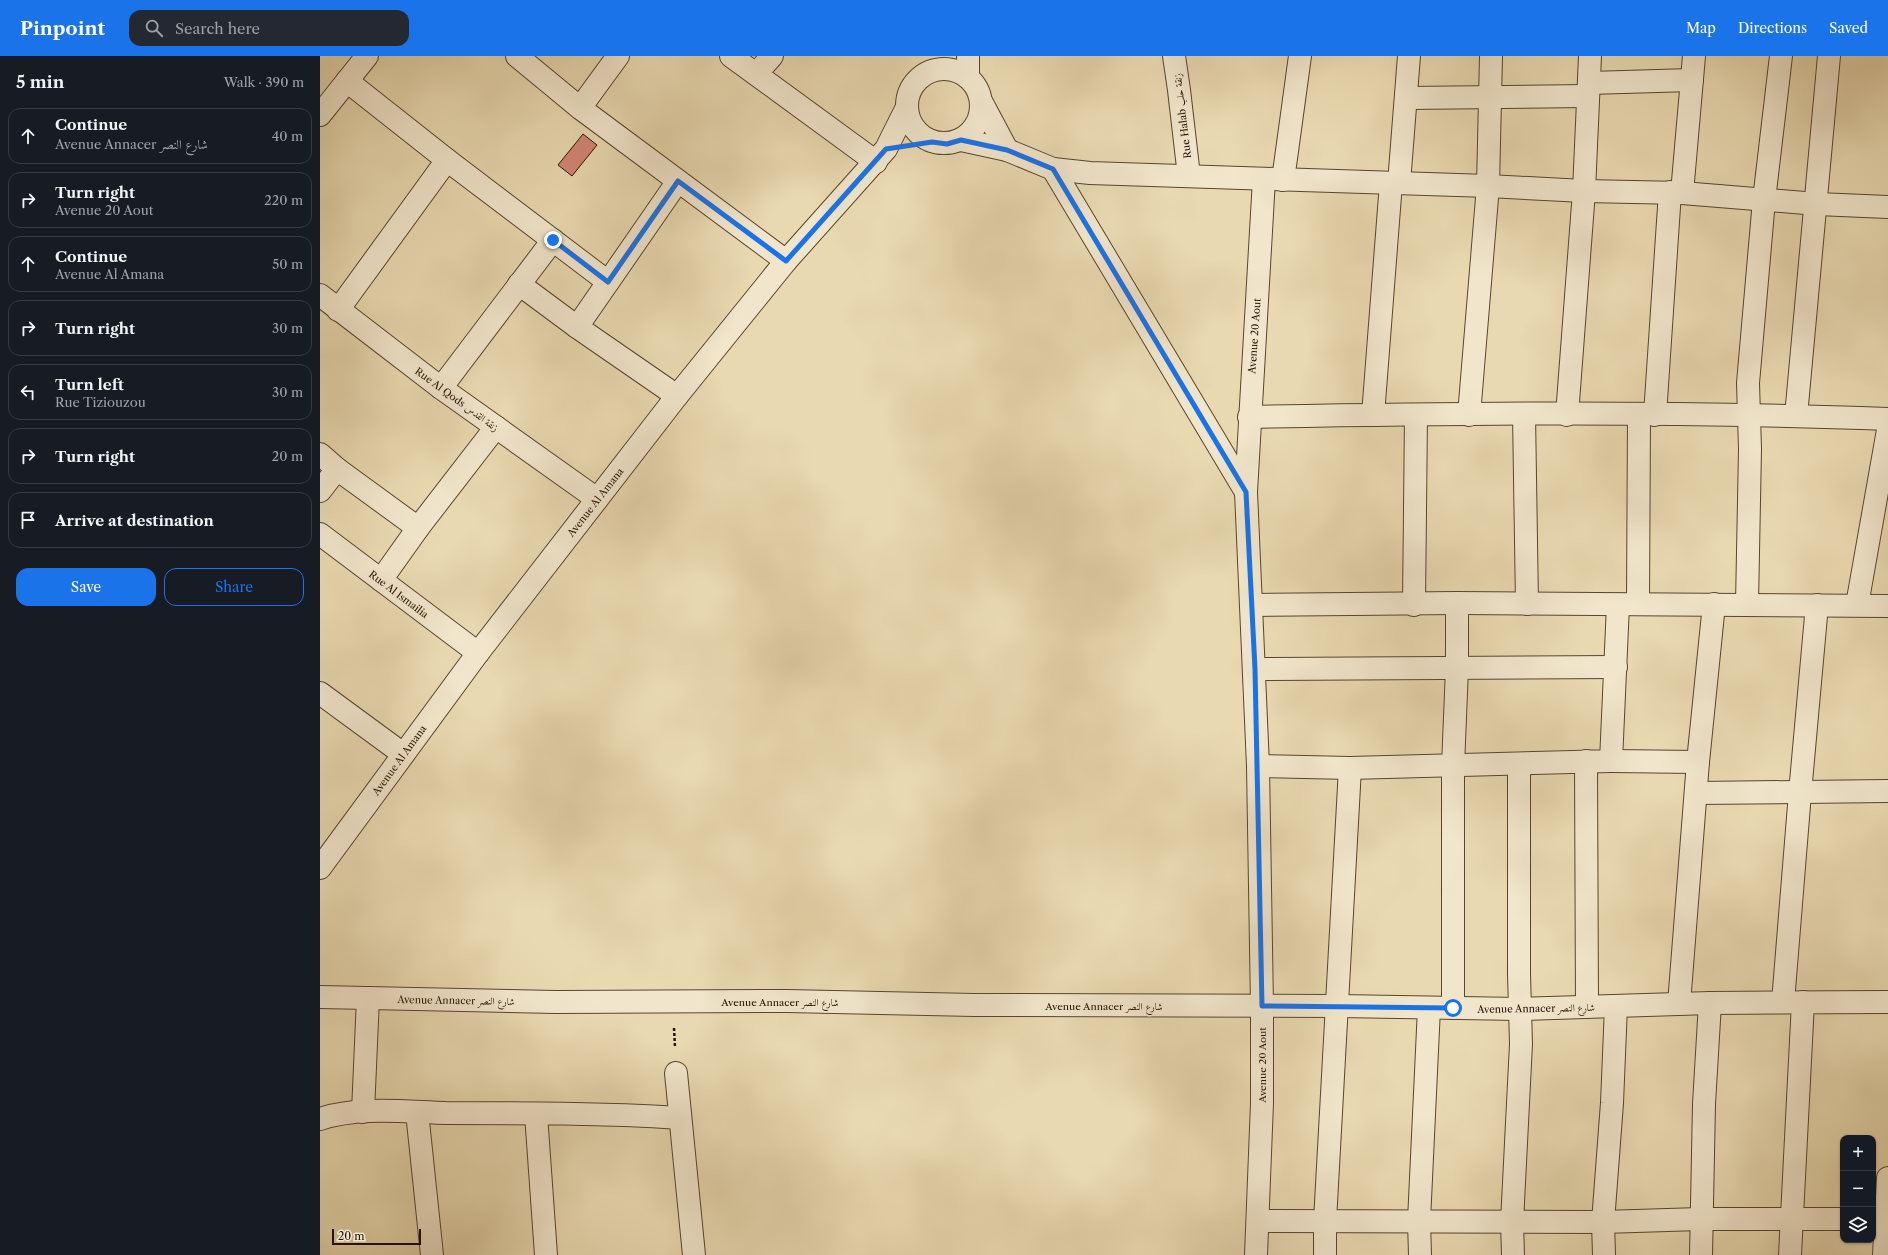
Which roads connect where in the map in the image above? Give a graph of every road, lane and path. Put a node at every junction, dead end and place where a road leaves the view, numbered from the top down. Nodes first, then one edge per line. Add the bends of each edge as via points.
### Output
1 (367, 56) edge
2 (517, 56) edge
3 (618, 56) edge
4 (731, 56) edge
5 (772, 56) edge
6 (968, 56) edge
7 (1174, 56) edge
8 (1300, 56) edge
9 (1408, 56) edge
10 (1491, 56) edge
11 (1590, 56) edge
12 (1694, 56) edge
13 (1781, 56) edge
14 (1830, 56) edge
15 (947, 62) edge
16 (756, 74) junction
17 (968, 77) junction
18 (1692, 80) junction
19 (347, 81) junction
20 (1589, 90) junction
21 (1490, 97) junction
22 (1406, 98) junction
23 (982, 103) junction
24 (580, 108) junction
25 (906, 109) junction
26 (320, 115) edge
27 (961, 140) junction
28 (932, 142) junction
29 (1007, 150) junction
30 (881, 156) junction
31 (447, 160) junction
32 (1053, 169) junction
33 (1189, 176) junction
34 (1274, 180) junction
35 (678, 181) junction
36 (1395, 183) junction
37 (1488, 186) junction
38 (1584, 191) junction
39 (1676, 192) junction
40 (1764, 200) junction
41 (1817, 204) junction
42 (1888, 207) edge
43 (553, 240) junction
44 (786, 261) junction
45 (608, 282) junction
46 (519, 284) junction
47 (320, 295) edge
48 (338, 310) junction
49 (577, 327) junction
50 (441, 388) junction
51 (677, 396) junction
52 (1524, 414) junction
53 (1567, 414) junction
54 (1373, 415) junction
55 (1416, 415) junction
56 (1469, 415) junction
57 (1647, 415) junction
58 (1796, 416) junction
59 (1249, 417) junction
60 (1748, 417) junction
61 (1888, 419) edge
62 (496, 427) junction
63 (1888, 430) edge
64 (320, 454) edge
65 (337, 469) junction
66 (320, 491) edge
67 (1246, 492) junction
68 (597, 499) junction
69 (418, 528) junction
70 (320, 534) edge
71 (381, 580) junction
72 (1457, 603) junction
73 (1527, 604) junction
74 (1714, 604) junction
75 (1747, 604) junction
76 (1252, 605) junction
77 (1414, 605) junction
78 (1628, 605) junction
79 (1818, 605) junction
80 (1857, 605) junction
81 (1888, 606) edge
82 (478, 653) junction
83 (1616, 667) junction
84 (1457, 668) junction
85 (1255, 669) junction
86 (320, 693) edge
87 (403, 754) junction
88 (1586, 761) junction
89 (1611, 761) junction
90 (1698, 762) junction
91 (1519, 764) junction
92 (1258, 766) junction
93 (1453, 766) junction
94 (1350, 768) junction
95 (1888, 791) edge
96 (1696, 793) junction
97 (1800, 793) junction
98 (322, 862) edge
99 (320, 997) edge
100 (368, 998) junction
101 (673, 1001) junction
102 (1793, 1002) junction
103 (1888, 1002) edge
104 (1710, 1003) junction
105 (1679, 1004) junction
106 (1262, 1006) junction
107 (1338, 1006) junction
108 (1616, 1006) junction
109 (1429, 1008) junction
110 (1453, 1008) junction
111 (1587, 1008) junction
112 (1520, 1009) junction
113 (676, 1073) joint
114 (363, 1112) junction
115 (417, 1112) junction
116 (536, 1114) junction
117 (680, 1118) junction
118 (320, 1119) edge
119 (1888, 1178) edge
120 (1700, 1219) junction
121 (1792, 1219) junction
122 (1840, 1219) edge
123 (1882, 1220) edge
124 (1258, 1221) junction
125 (1325, 1221) junction
126 (1419, 1221) junction
127 (1512, 1222) junction
128 (1603, 1222) junction
129 (432, 1255) edge
130 (546, 1255) edge
131 (694, 1255) edge
132 (1256, 1255) edge
133 (1325, 1255) edge
134 (1420, 1255) edge
135 (1513, 1255) edge
136 (1604, 1255) edge
137 (1701, 1255) edge
138 (1790, 1255) edge
139 (1884, 1255) edge

1 - 19 street
2 - 24 street
3 - 24 street
4 - 16 street
5 - 16 street
6 - 17 street
7 - 33 street, Rue Halab زنقة حلب
8 - 34 street, Avenue 20 Aout
9 - 22 street
10 - 21 street
11 - 20 street
12 - 18 street
13 - 40 street
14 - 41 street
15 - 17 street, Avenue Al Amana
15 - 25 street, Avenue Al Amana via 915,81 908,94
16 - 30 street
17 - 23 street via 977,89
18 - 20 street
18 - 39 street
19 - 26 street
19 - 31 street
20 - 21 street
20 - 38 street
21 - 22 street
21 - 37 street
22 - 36 street
23 - 27 street via 980,118 973,131
23 - 29 street
24 - 35 street
25 - 28 street via 910,123 919,135
25 - 30 street, Avenue Al Amana
27 - 28 street via 947,144
27 - 29 street
28 - 30 street
29 - 32 street
30 - 44 street, Avenue Al Amana
31 - 43 street
31 - 48 street
32 - 33 street via 1090,173
32 - 67 street, Avenue 20 Aout
33 - 34 street
34 - 36 street
34 - 59 street, Avenue 20 Aout
35 - 44 street
35 - 45 street
36 - 37 street
36 - 54 street
37 - 38 street
37 - 56 street
38 - 39 street
38 - 53 street
39 - 40 street
39 - 57 street
40 - 41 street
40 - 60 street via 1748,383
41 - 42 street
41 - 58 street
43 - 45 street
43 - 46 street
44 - 51 street, Avenue Al Amana
45 - 49 street
46 - 49 street
46 - 50 street
47 - 48 street, Rue Al Qods زنقة القدس
48 - 50 street, Rue Al Qods زنقة القدس
49 - 51 street
50 - 62 street, Rue Al Qods زنقة القدس
51 - 68 street, Avenue Al Amana
52 - 53 street
52 - 56 street
52 - 73 street
53 - 57 street
54 - 55 street
54 - 59 street
55 - 56 street
55 - 77 street
57 - 60 street
57 - 78 street
58 - 60 street
58 - 61 street
59 - 67 street, Avenue 20 Aout
60 - 75 street via 1750,449
62 - 68 street, Rue Al Qods زنقة القدس
62 - 69 street
63 - 80 street
64 - 65 street
65 - 66 street
65 - 69 street
67 - 76 street, Avenue 20 Aout
68 - 82 street, Avenue Al Amana
69 - 71 street
70 - 71 street, Rue Al Ismailia
71 - 82 street, Rue Al Ismailia
72 - 73 street
72 - 77 street
72 - 84 street
73 - 78 street
74 - 75 street
74 - 78 street
74 - 90 street
75 - 79 street
76 - 77 street
76 - 85 street, Avenue 20 Aout
78 - 83 street
79 - 80 street
79 - 97 street
80 - 81 street
82 - 87 street, Avenue Al Amana
83 - 84 street
83 - 89 street
84 - 85 street
84 - 93 street
85 - 92 street, Avenue 20 Aout
86 - 87 street
87 - 98 street, Avenue Al Amana
88 - 89 street
88 - 91 street
88 - 111 street
89 - 90 street
90 - 96 street
91 - 93 street
91 - 112 street
92 - 94 street
92 - 106 street, Avenue 20 Aout
93 - 94 street
93 - 110 street
94 - 107 street
95 - 97 street
96 - 97 street
96 - 105 street
97 - 102 street
99 - 100 street, Avenue Annacer شارع النصر
100 - 101 street, Avenue Annacer شارع النصر via 556,1002
100 - 114 street
101 - 106 street, Avenue Annacer شارع النصر via 787,1000 974,1006
101 - 113 path
102 - 103 street, Avenue Annacer شارع النصر
102 - 104 street, Avenue Annacer شارع النصر
102 - 121 street
104 - 105 street, Avenue Annacer شارع النصر
104 - 120 street
105 - 108 street, Avenue Annacer شارع النصر
106 - 107 street, Avenue Annacer شارع النصر
106 - 124 street, Avenue 20 Aout
107 - 109 street, Avenue Annacer شارع النصر
107 - 125 street
108 - 111 street, Avenue Annacer شارع النصر
108 - 128 street
109 - 110 street, Avenue Annacer شارع النصر
109 - 126 street
110 - 112 street, Avenue Annacer شارع النصر
111 - 112 street, Avenue Annacer شارع النصر
112 - 127 street via 1521,1044
113 - 117 street
114 - 115 street
114 - 118 street
115 - 116 street
115 - 129 street
116 - 117 street
116 - 130 street
117 - 131 street
119 - 123 street
120 - 121 street
120 - 128 street
120 - 137 street
121 - 122 street
121 - 138 street
123 - 139 street
124 - 125 street
124 - 132 street, Avenue 20 Aout
125 - 126 street
125 - 133 street
126 - 127 street
126 - 134 street
127 - 128 street
127 - 135 street
128 - 136 street

